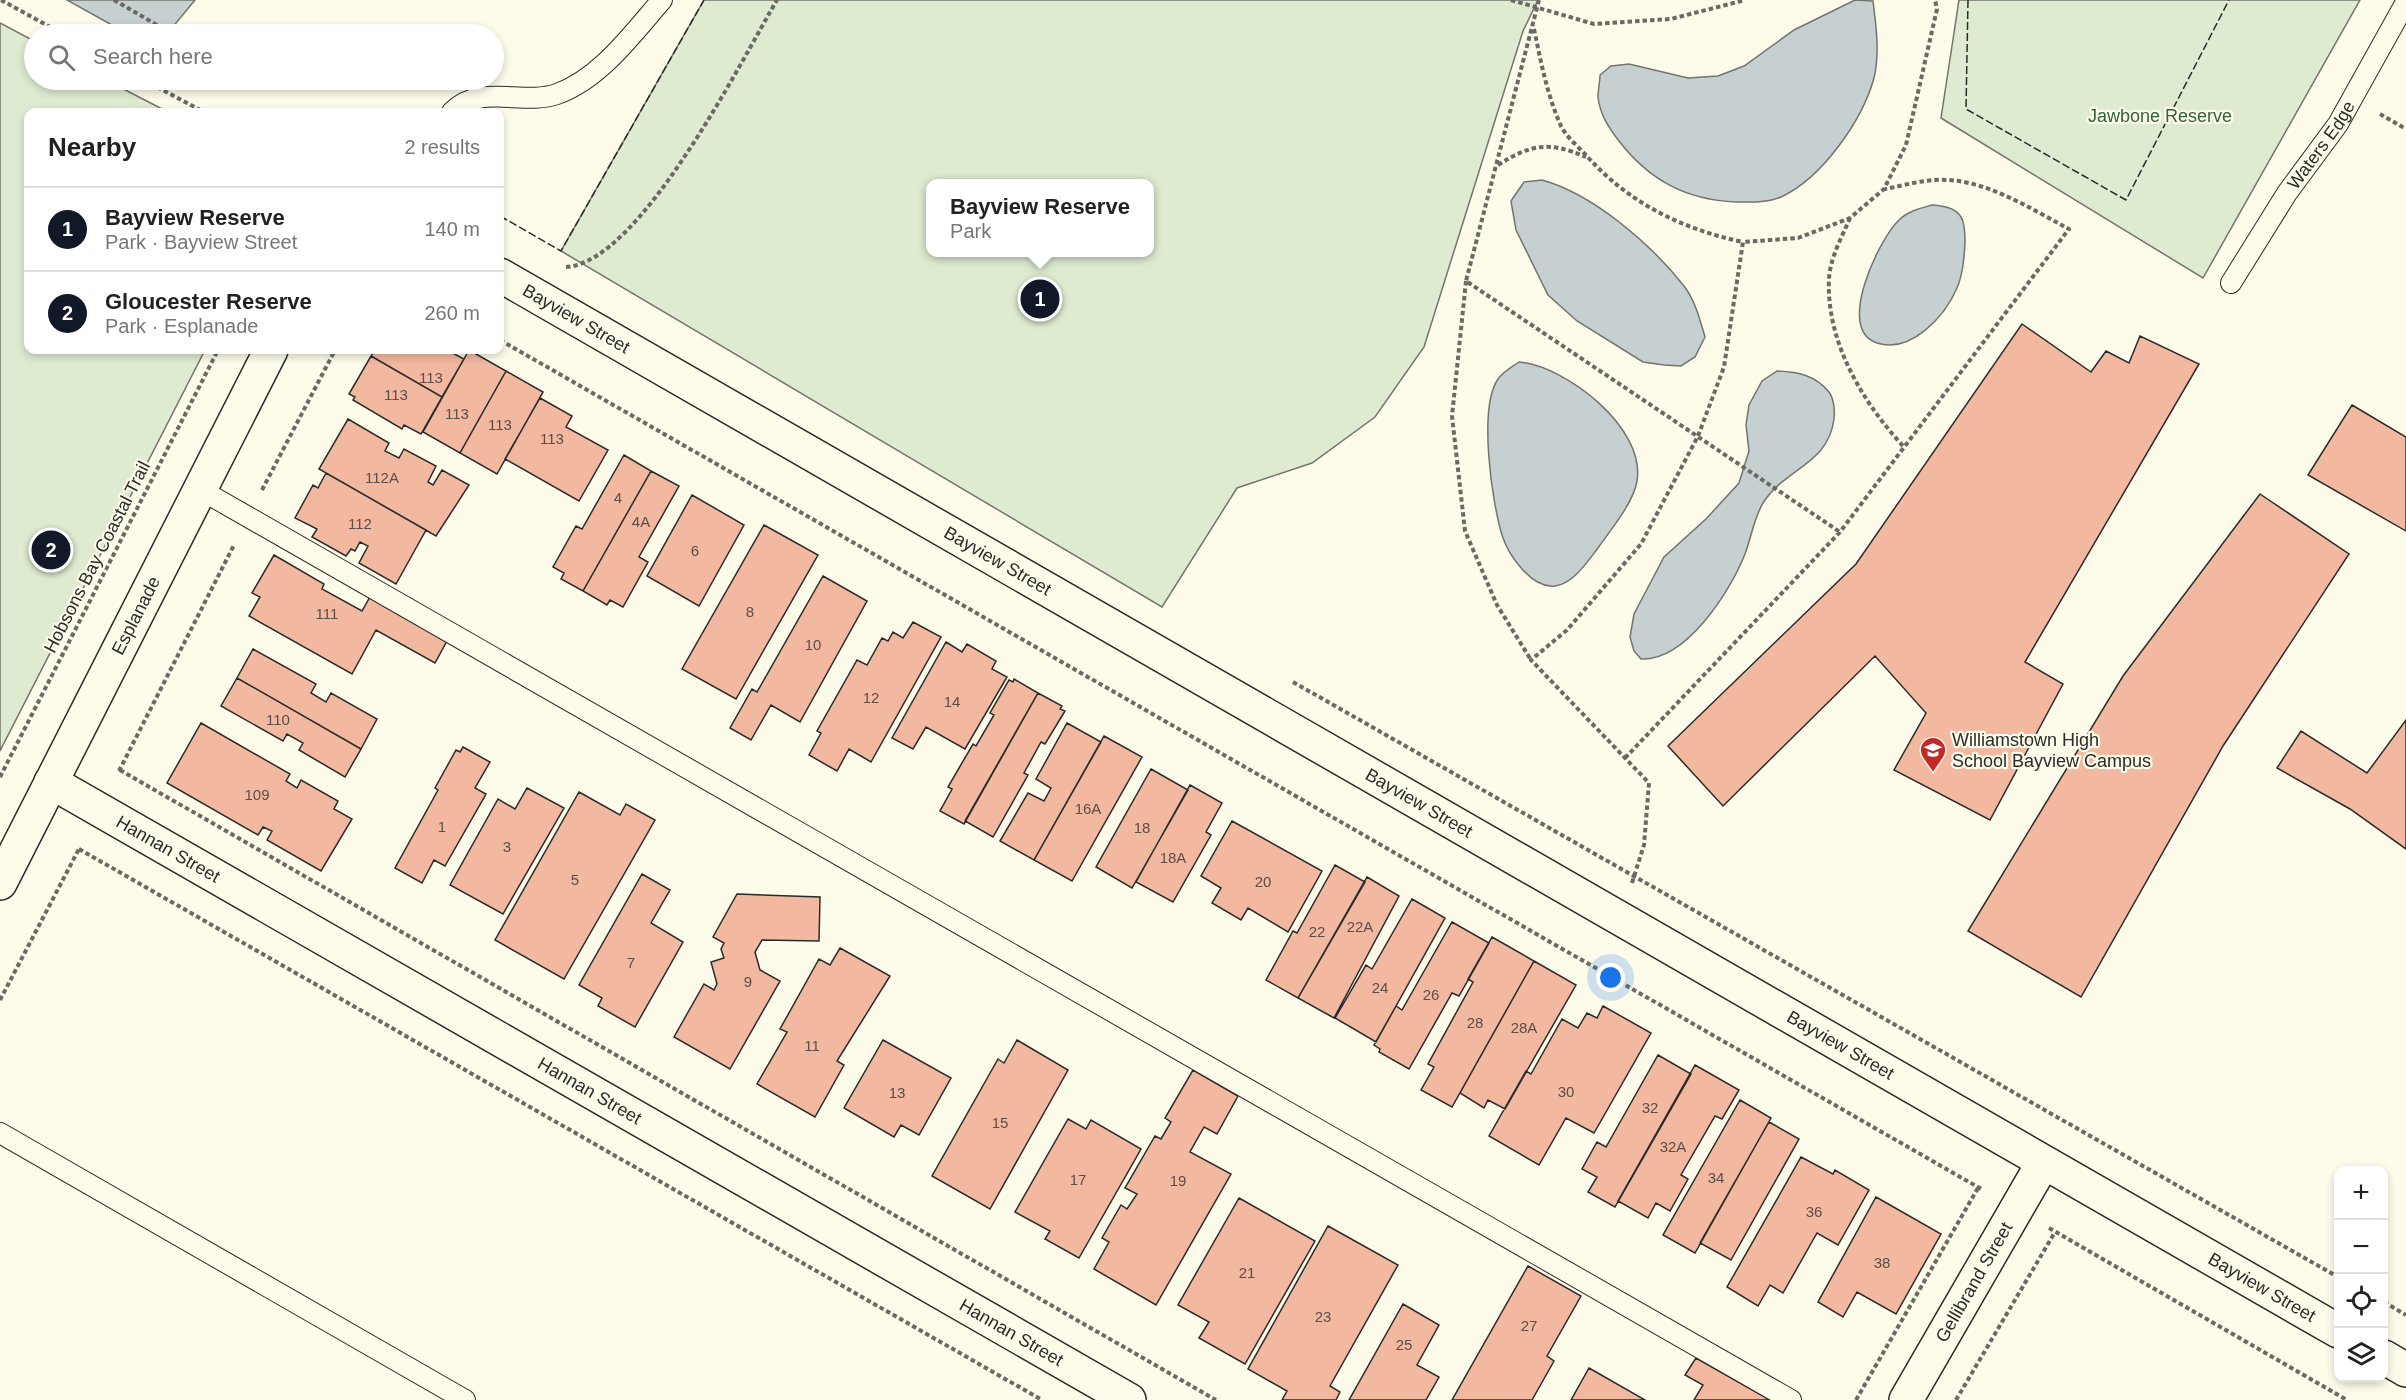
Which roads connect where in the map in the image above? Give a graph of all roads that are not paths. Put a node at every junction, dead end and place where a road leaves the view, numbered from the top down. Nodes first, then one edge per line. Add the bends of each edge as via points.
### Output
1 (662, 0) edge
2 (2406, 2) edge
3 (458, 108) edge
4 (504, 277) edge
5 (2230, 283) dead end
6 (269, 354) edge
7 (201, 490) junction
8 (51, 782) junction
9 (0, 883) edge
10 (0, 1133) edge
11 (2043, 1162) junction
12 (2334, 1329) edge
13 (2388, 1359) edge
14 (2406, 1370) edge
15 (465, 1400) edge
16 (1129, 1400) edge
17 (1791, 1400) edge
18 (1906, 1400) edge

1 - 3 lane via 620,48 566,90 533,98 481,97
2 - 5 lane, Waters Edge via 2338,124 2287,193
4 - 11 street, Bayview Street
6 - 7 street, Esplanade
7 - 8 street, Esplanade
7 - 17 lane
8 - 9 street, Esplanade
8 - 16 street, Hannan Street
10 - 15 lane
11 - 12 street, Bayview Street
11 - 18 street, Gellibrand Street
13 - 14 street

